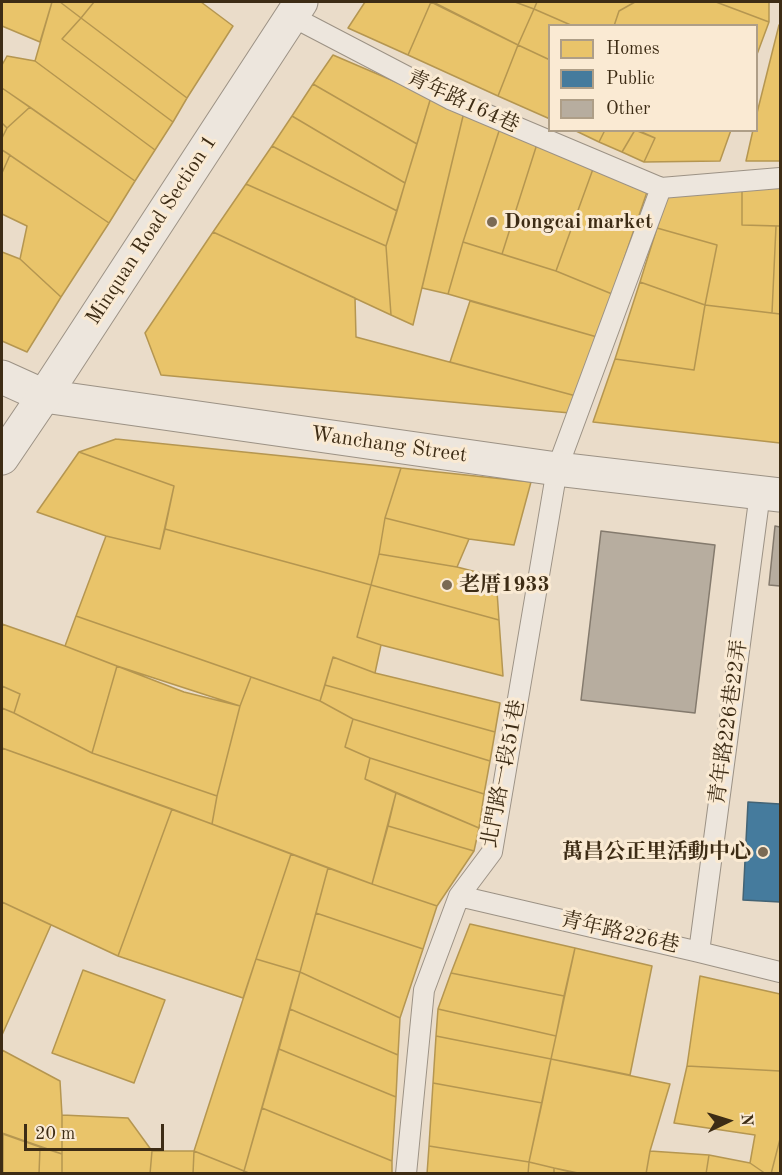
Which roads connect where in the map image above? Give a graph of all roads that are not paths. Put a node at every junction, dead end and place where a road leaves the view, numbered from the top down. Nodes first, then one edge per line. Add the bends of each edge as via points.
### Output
1 (296, 8) edge
2 (780, 178) edge
3 (661, 188) junction
4 (2, 377) edge
5 (44, 396) junction
6 (2, 458) edge
7 (557, 470) junction
8 (770, 494) edge
9 (459, 896) junction
10 (699, 952) junction
11 (780, 972) edge
12 (406, 1173) edge

1 - 3 lane, 青年路164巷 via 450,99
1 - 5 street, Minquan Road Section 1
2 - 3 lane, 青年路164巷
3 - 7 lane, 北門路一段51巷
4 - 5 street, Wanchang Street
5 - 6 street, Minquan Road Section 1
5 - 7 street, Wanchang Street
7 - 8 street, Wanchang Street
7 - 9 lane, 北門路一段51巷 via 492,852
8 - 10 lane, 青年路226巷22弄
9 - 10 lane, 青年路226巷
9 - 12 lane, 北門路一段51巷 via 424,990
10 - 11 lane, 青年路226巷

